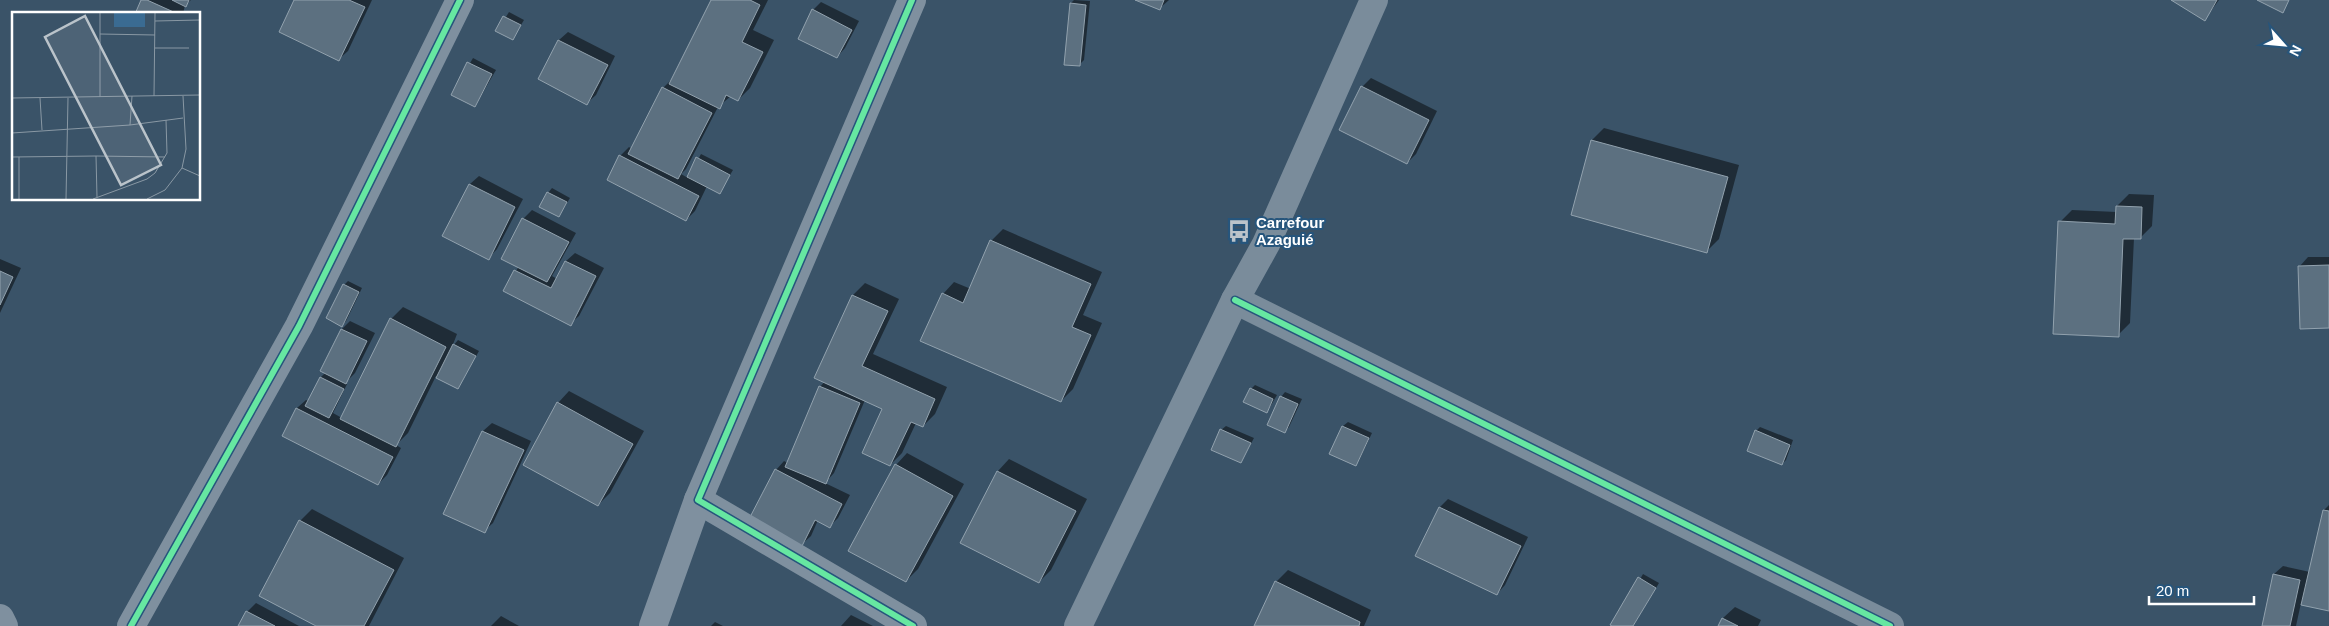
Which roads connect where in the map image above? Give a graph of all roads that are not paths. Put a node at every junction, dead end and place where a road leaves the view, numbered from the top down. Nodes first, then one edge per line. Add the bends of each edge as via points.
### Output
1 (460, 0) edge
2 (912, 0) edge
3 (1374, 0) edge
4 (1235, 300) junction
5 (698, 500) junction
6 (0, 618) edge
7 (4, 626) edge
8 (131, 626) edge
9 (653, 626) edge
10 (913, 626) edge
11 (1078, 626) edge
12 (1890, 626) edge

1 - 8 street via 300,326
2 - 5 street
3 - 4 street via 1266,244
4 - 11 street
4 - 12 street
5 - 9 street
5 - 10 street
6 - 7 street

